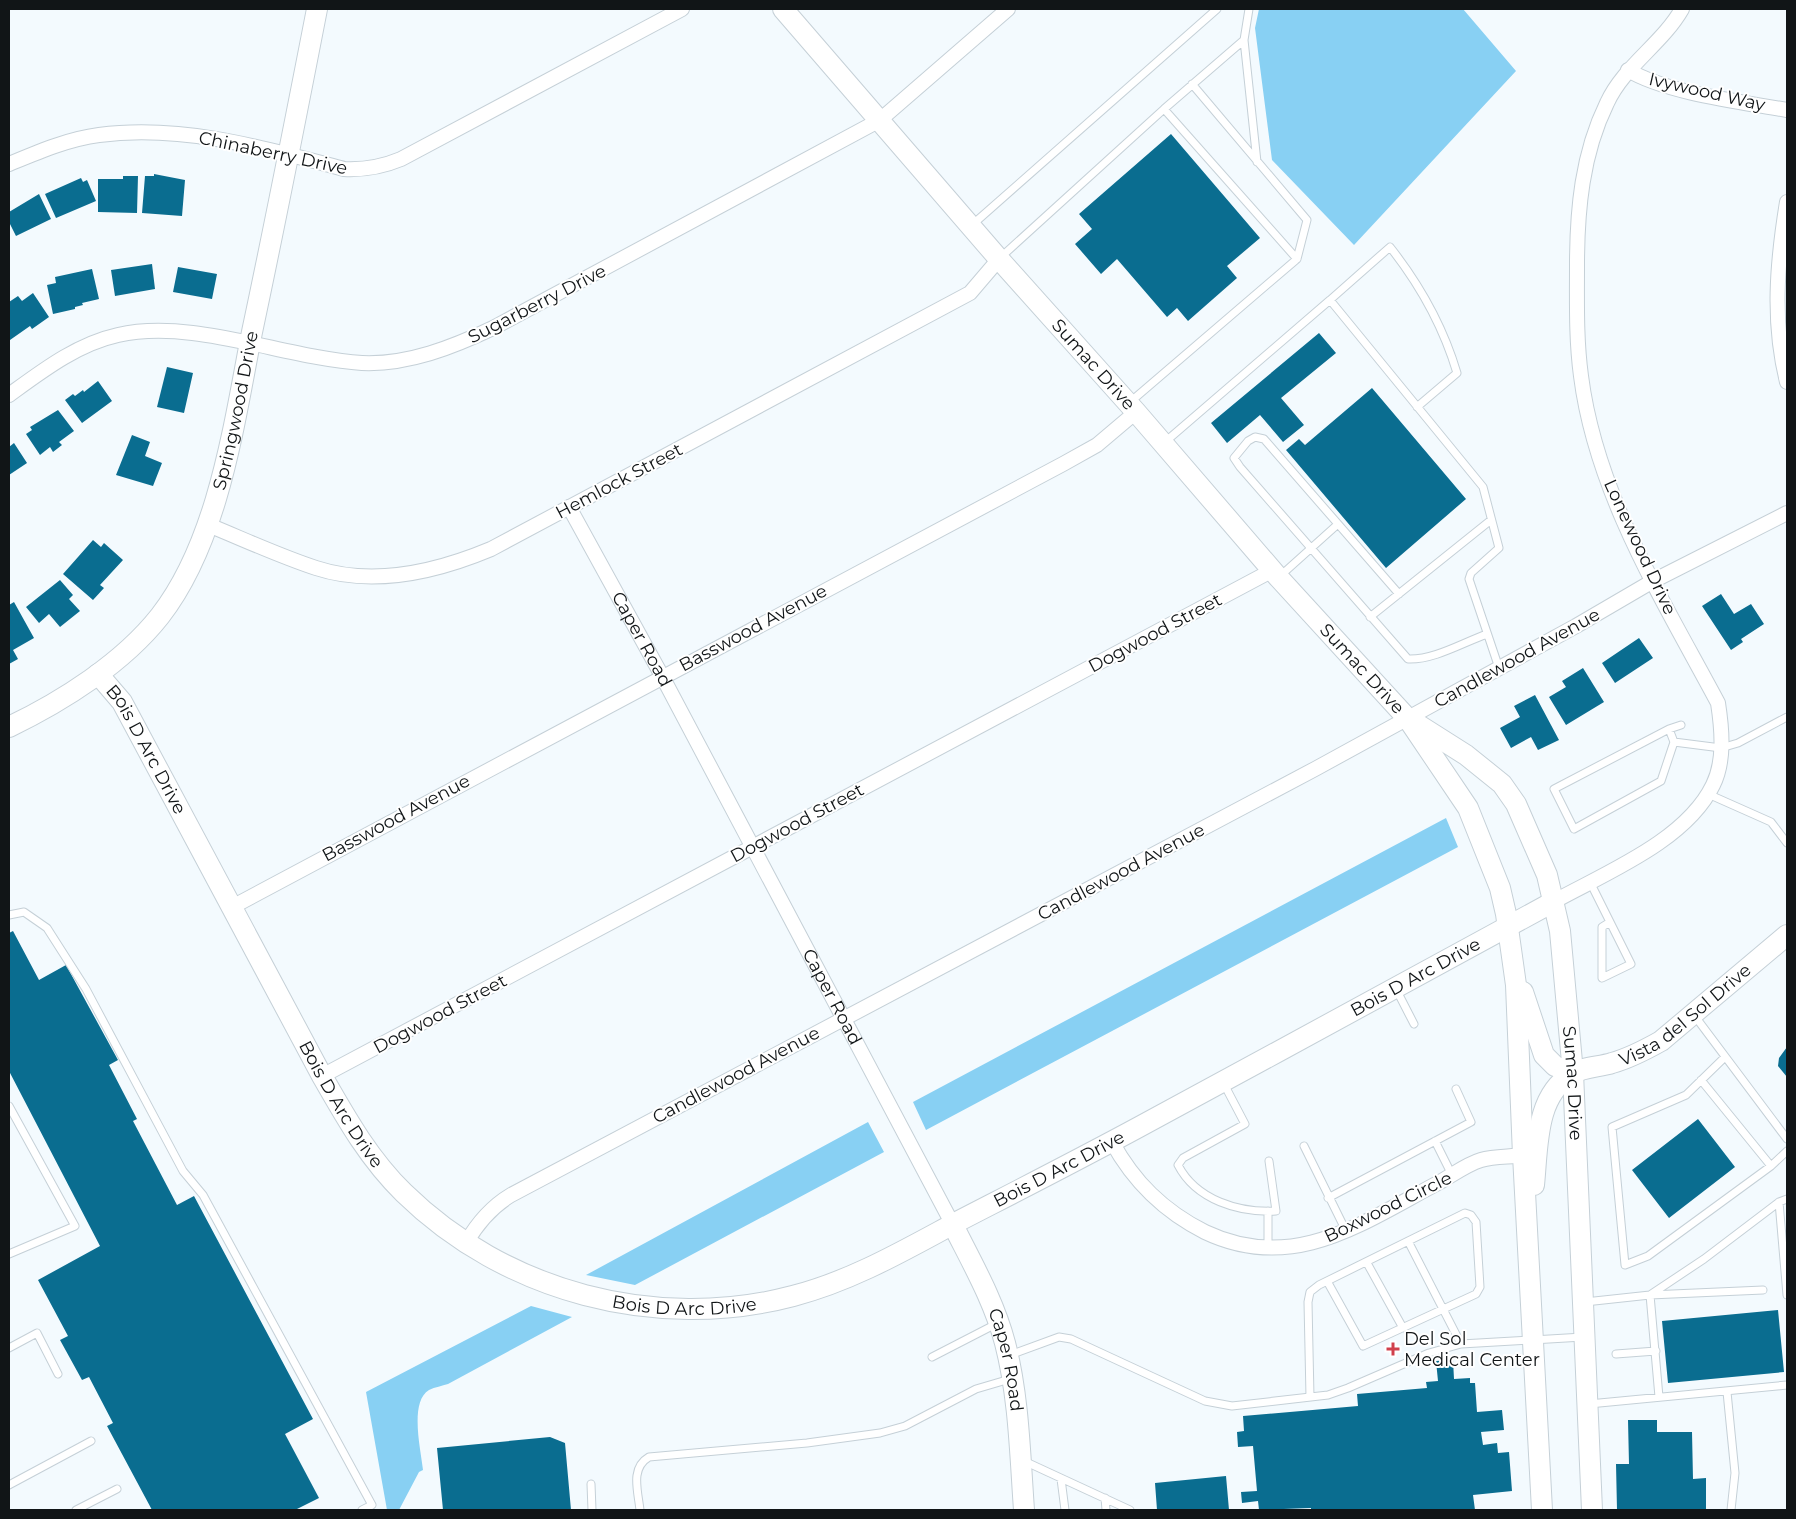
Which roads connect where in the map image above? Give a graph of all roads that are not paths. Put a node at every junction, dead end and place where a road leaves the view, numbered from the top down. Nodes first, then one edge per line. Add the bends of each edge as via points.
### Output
1 (317, 9) edge
2 (682, 9) edge
3 (783, 9) edge
4 (1008, 9) edge
5 (1217, 9) edge
6 (1249, 9) edge
7 (1682, 9) edge
8 (1244, 40) junction
9 (1628, 70) junction
10 (1192, 84) junction
11 (1164, 109) junction
12 (1787, 110) edge
13 (880, 120) junction
14 (288, 154) junction
15 (1257, 162) junction
16 (9, 164) edge
17 (1787, 202) edge
18 (970, 226) junction
19 (1785, 233) edge
20 (999, 259) junction
21 (1297, 259) junction
22 (1330, 300) junction
23 (250, 344) junction
24 (1787, 382) edge
25 (9, 395) edge
26 (1132, 407) junction
27 (1417, 407) junction
28 (1164, 444) junction
29 (570, 507) junction
30 (1787, 513) edge
31 (1491, 520) junction
32 (206, 524) junction
33 (1338, 524) junction
34 (1311, 548) junction
35 (1276, 574) junction
36 (1653, 581) junction
37 (1399, 594) junction
38 (1370, 617) junction
39 (1487, 634) junction
40 (1499, 668) junction
41 (98, 674) junction
42 (662, 676) junction
43 (1787, 717) edge
44 (1408, 719) junction
45 (1682, 725) dead end
46 (9, 727) edge
47 (1669, 729) junction
48 (1674, 742) junction
49 (1721, 748) junction
50 (1708, 794) junction
51 (1787, 843) edge
52 (753, 846) junction
53 (1590, 881) junction
54 (1553, 902) junction
55 (232, 907) junction
56 (9, 915) edge
57 (1610, 922) junction
58 (1508, 927) junction
59 (1787, 935) edge
60 (1513, 960) junction
61 (1395, 988) junction
62 (1694, 1015) junction
63 (845, 1018) junction
64 (1414, 1024) dead end
65 (1726, 1057) junction
66 (1573, 1073) junction
67 (322, 1076) junction
68 (1701, 1080) junction
69 (1223, 1082) junction
70 (1456, 1089) dead end
71 (9, 1106) edge
72 (1787, 1139) edge
73 (1435, 1141) junction
74 (1112, 1142) junction
75 (1304, 1146) dead end
76 (1787, 1151) edge
77 (1522, 1155) junction
78 (1270, 1161) dead end
79 (1771, 1166) junction
80 (1453, 1175) junction
81 (1328, 1198) junction
82 (1787, 1200) edge
83 (1779, 1202) junction
84 (1268, 1211) junction
85 (952, 1225) junction
86 (1346, 1232) junction
87 (1408, 1241) junction
88 (466, 1243) junction
89 (1268, 1247) junction
90 (1528, 1252) junction
91 (9, 1254) edge
92 (1367, 1263) junction
93 (1327, 1281) junction
94 (1763, 1290) dead end
95 (1650, 1295) junction
96 (1787, 1295) edge
97 (1582, 1303) junction
98 (1443, 1309) junction
99 (998, 1323) junction
100 (1402, 1328) junction
101 (1583, 1337) junction
102 (1533, 1338) junction
103 (1461, 1344) junction
104 (9, 1348) edge
105 (1656, 1351) junction
106 (1616, 1354) dead end
107 (1007, 1356) junction
108 (932, 1357) dead end
109 (58, 1374) dead end
110 (1012, 1378) junction
111 (1787, 1385) edge
112 (1727, 1392) junction
113 (1310, 1397) junction
114 (1659, 1397) junction
115 (1586, 1404) junction
116 (91, 1441) dead end
117 (1020, 1460) junction
118 (1061, 1479) junction
119 (591, 1484) dead end
120 (9, 1485) edge
121 (117, 1489) dead end
122 (1105, 1498) junction
123 (76, 1510) edge
124 (362, 1510) edge
125 (592, 1510) edge
126 (640, 1510) edge
127 (1024, 1510) edge
128 (1065, 1510) edge
129 (1106, 1510) edge
130 (1130, 1510) edge
131 (1542, 1510) edge
132 (1592, 1510) edge
133 (1732, 1510) edge

1 - 14 street, Springwood Drive
2 - 14 street, Chinaberry Drive via 382,167 344,169
3 - 13 street, Sumac Drive
4 - 13 street, Sugarberry Drive
5 - 18 lane
6 - 8 lane
7 - 9 street, Lonewood Drive
8 - 10 lane
8 - 15 lane
9 - 12 street, Ivywood Way via 1644,80
9 - 36 street, Lonewood Drive via 1607,102 1592,139 1584,173 1577,219 1576,324 1581,377 1605,475 1622,519
10 - 11 lane
10 - 15 lane
11 - 20 lane
11 - 21 lane
13 - 18 street, Sumac Drive
13 - 23 street, Sugarberry Drive via 502,324 448,349 402,360 364,363 324,359
14 - 16 street, Chinaberry Drive via 188,136 139,132 98,135 58,145
14 - 23 street, Springwood Drive
15 - 21 lane via 1307,220
17 - 19 street
18 - 20 street, Sumac Drive
19 - 24 street via 1776,293 1778,334
20 - 26 street, Sumac Drive
20 - 29 street, Hemlock Street via 970,293
21 - 26 lane
22 - 27 lane
22 - 27 lane via 1390,247 1432,309 1457,373
22 - 28 lane
23 - 25 street, Sugarberry Drive via 183,332 147,330 116,335 60,359
23 - 32 street, Springwood Drive via 226,466
26 - 28 street, Sumac Drive
26 - 42 street, Basswood Avenue via 1088,450
27 - 31 lane via 1483,487
28 - 35 street, Sumac Drive
29 - 32 street, Hemlock Street via 490,550 457,563 384,576 317,568
29 - 42 street, Caper Road
30 - 36 street, Candlewood Avenue
31 - 37 lane
31 - 39 lane via 1498,548 1471,573 1469,580
32 - 41 street, Springwood Drive via 179,587 160,616
33 - 34 lane
33 - 34 lane via 1264,439 1255,437 1248,441 1234,458
33 - 37 lane
34 - 35 lane
34 - 38 lane
35 - 44 street, Sumac Drive
35 - 52 street, Dogwood Street
36 - 40 street, Candlewood Avenue
36 - 49 street, Lonewood Drive via 1718,703
37 - 38 lane
38 - 39 lane via 1408,659 1436,654
39 - 40 lane
40 - 44 street, Candlewood Avenue
41 - 46 street, Springwood Drive via 63,698
41 - 55 street, Bois D Arc Drive via 122,702
42 - 52 street, Caper Road
42 - 55 street, Basswood Avenue
43 - 49 lane via 1738,743
44 - 54 street, Sumac Drive via 1466,755 1502,784 1527,826 1547,876
44 - 58 street, Sumac Drive via 1468,808 1500,888
44 - 63 street, Candlewood Avenue
45 - 47 lane
47 - 48 lane
47 - 48 lane via 1554,789 1574,829 1661,781
48 - 49 lane
49 - 50 street, Lonewood Drive via 1714,785
50 - 51 lane via 1771,822
50 - 53 street, Lonewood Drive via 1697,811 1673,834
52 - 63 street, Caper Road
52 - 67 street, Dogwood Street
53 - 54 street, Lonewood Drive
53 - 57 lane
54 - 58 street, Bois D Arc Drive
54 - 66 street, Sumac Drive via 1560,931
55 - 67 street, Bois D Arc Drive
56 - 124 lane via 24,912 47,928 86,989 183,1171 203,1195 372,1505
57 - 57 lane via 1631,964 1602,978 1602,927
58 - 60 street, Sumac Drive
58 - 61 street, Bois D Arc Drive
59 - 62 street, Vista del Sol Drive
60 - 66 street via 1544,1054 1555,1066
60 - 77 street, Sumac Drive
61 - 64 lane
61 - 69 street, Bois D Arc Drive
62 - 65 lane
62 - 66 street, Vista del Sol Drive via 1640,1053
63 - 85 street, Caper Road
63 - 88 street, Candlewood Avenue via 511,1195 489,1211
65 - 68 lane
65 - 72 lane
66 - 90 street via 1556,1088 1545,1107 1539,1135
66 - 97 street, Sumac Drive
67 - 88 street, Bois D Arc Drive via 354,1133 379,1166 404,1194
68 - 79 lane
68 - 79 lane via 1686,1095 1612,1127 1625,1266 1648,1256
69 - 74 street, Bois D Arc Drive
69 - 84 lane via 1245,1124 1183,1158 1178,1165 1184,1176 1210,1198 1257,1212
70 - 73 lane via 1471,1122
71 - 91 lane via 75,1226
73 - 80 lane
73 - 81 lane
74 - 85 street, Bois D Arc Drive
74 - 89 street, Boxwood Circle via 1125,1166 1143,1188 1185,1222 1214,1236
75 - 81 lane
76 - 79 lane
77 - 80 street, Boxwood Circle via 1481,1160
77 - 90 street, Sumac Drive
78 - 84 lane via 1276,1211
80 - 86 street, Boxwood Circle
81 - 86 lane
82 - 83 lane
83 - 95 lane
83 - 96 lane
84 - 89 lane
85 - 88 street, Bois D Arc Drive via 834,1283 752,1305 676,1310 597,1298 541,1283
85 - 99 street, Caper Road via 990,1299
86 - 89 street, Boxwood Circle via 1309,1245
87 - 92 lane
87 - 98 lane
87 - 98 lane via 1464,1214 1471,1215 1476,1222 1480,1287 1476,1294
90 - 102 street, Sumac Drive
92 - 93 lane
92 - 100 lane
93 - 100 lane via 1363,1346
93 - 113 lane via 1310,1292 1308,1302
94 - 95 lane
95 - 97 lane
95 - 105 lane
97 - 101 street, Sumac Drive
98 - 100 lane
98 - 103 lane
99 - 107 street, Caper Road
99 - 108 lane
101 - 102 lane
101 - 115 street, Sumac Drive
102 - 103 lane
102 - 131 street, Sumac Drive
103 - 113 lane via 1429,1353 1348,1388
104 - 109 lane via 37,1333
105 - 106 lane
105 - 114 lane
107 - 110 street, Caper Road
107 - 113 lane via 1059,1337 1071,1339 1216,1405
110 - 117 street, Caper Road
110 - 126 lane via 976,1389 905,1426 880,1433 649,1457 636,1472
111 - 112 lane
112 - 114 lane
112 - 133 lane via 1735,1473
114 - 115 lane
115 - 132 street, Sumac Drive
116 - 120 lane
117 - 118 lane
117 - 127 street, Caper Road
118 - 122 lane
118 - 128 lane
119 - 125 lane
121 - 123 lane
122 - 129 lane
122 - 130 lane

